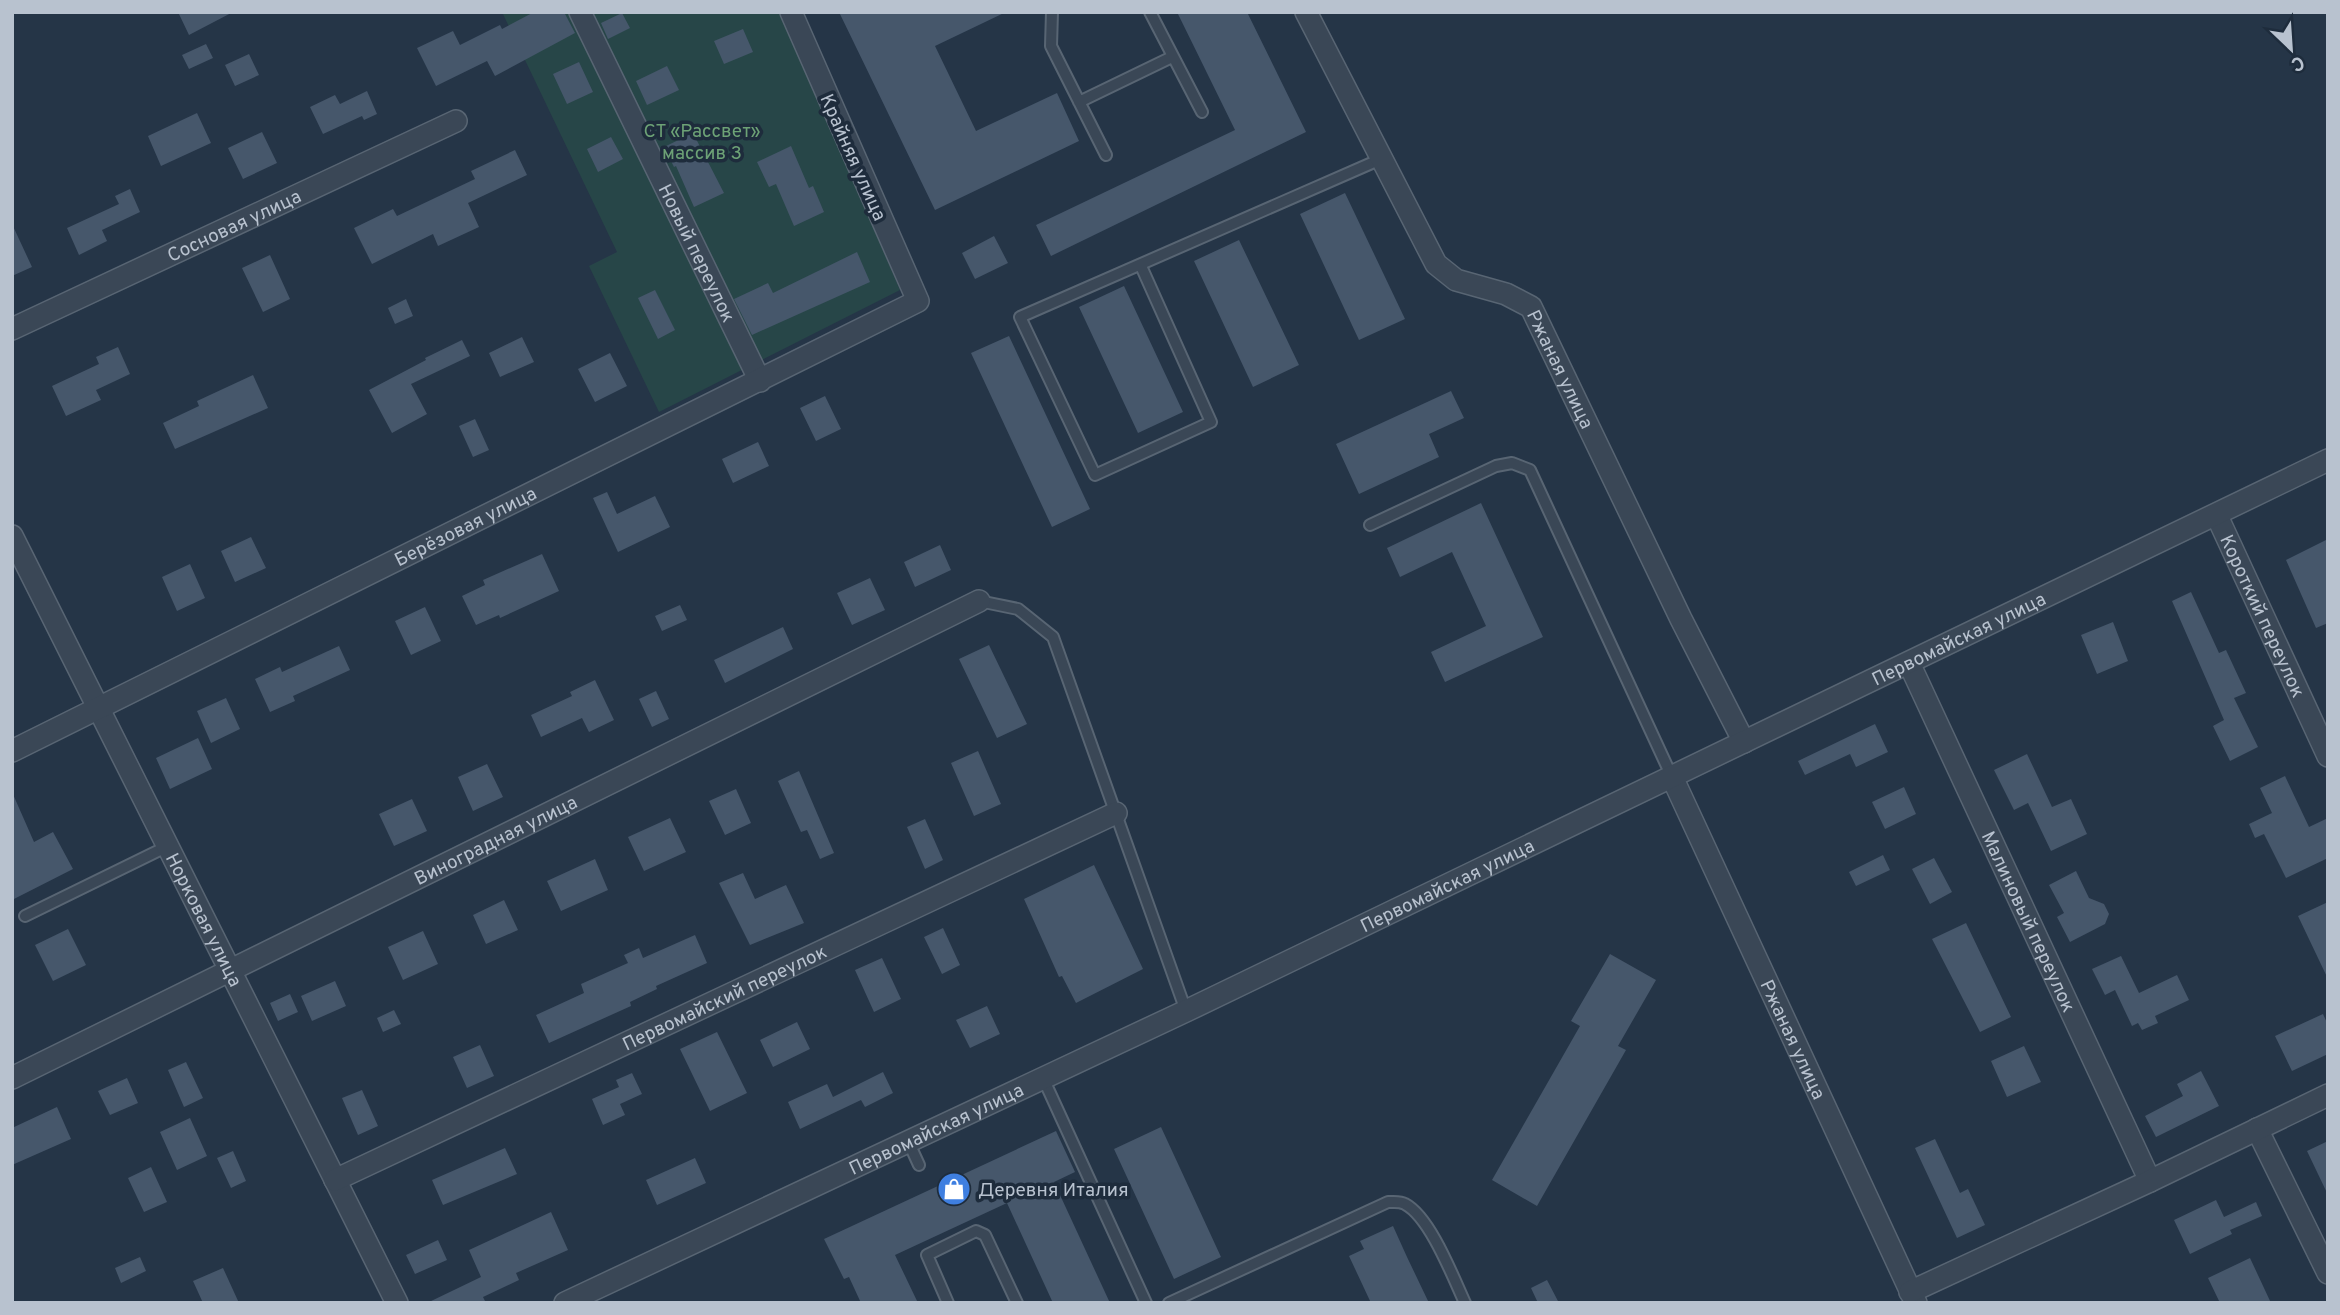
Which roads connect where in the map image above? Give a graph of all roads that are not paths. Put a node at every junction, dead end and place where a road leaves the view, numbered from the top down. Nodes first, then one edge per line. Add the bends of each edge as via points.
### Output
1 (580, 12) edge
2 (791, 12) edge
3 (1052, 12) edge
4 (1150, 12) edge
5 (1306, 12) edge
6 (1172, 57) junction
7 (1080, 102) junction
8 (1202, 112) dead end
9 (456, 121) dead end
10 (1106, 155) dead end
11 (1381, 159) junction
12 (1141, 266) junction
13 (918, 301) joint
14 (12, 329) edge
15 (760, 381) junction
16 (2328, 460) edge
17 (2217, 516) junction
18 (1370, 525) dead end
19 (12, 536) edge
20 (979, 601) joint
21 (1909, 663) junction
22 (99, 708) junction
23 (1744, 742) junction
24 (12, 751) edge
25 (2328, 756) edge
26 (1672, 777) junction
27 (1116, 813) junction
28 (168, 846) junction
29 (25, 916) dead end
30 (231, 971) junction
31 (1186, 1011) junction
32 (12, 1078) edge
33 (1043, 1078) junction
34 (2328, 1095) edge
35 (2257, 1129) junction
36 (908, 1141) junction
37 (919, 1165) dead end
38 (335, 1180) junction
39 (2150, 1181) junction
40 (2328, 1273) edge
41 (1913, 1297) edge
42 (397, 1303) edge
43 (565, 1303) edge
44 (947, 1303) edge
45 (1017, 1303) edge
46 (1146, 1303) edge
47 (1169, 1303) edge
48 (1465, 1303) edge

1 - 15 street, Новый переулок
2 - 13 street, Крайняя улица
3 - 7 lane via 1051,46
4 - 6 lane
5 - 11 street, Ржаная улица
6 - 7 lane
6 - 8 lane
7 - 10 lane
9 - 14 street, Сосновая улица
11 - 12 lane
11 - 23 street, Ржаная улица via 1436,264 1456,280 1506,294 1531,307
12 - 12 lane via 1020,317 1095,475 1211,422
13 - 15 street, Берёзовая улица
15 - 22 street, Берёзовая улица
16 - 17 street, Первомайская улица
17 - 21 street, Первомайская улица
17 - 25 street, Короткий переулок
18 - 26 lane via 1496,466 1512,463 1530,470
19 - 22 street, Норковая улица
20 - 27 lane via 1018,609 1053,637
20 - 30 street, Виноградная улица
21 - 23 street, Первомайская улица
21 - 39 street, Малиновый переулок
22 - 24 street, Берёзовая улица
22 - 28 street, Норковая улица
23 - 26 street, Первомайская улица
26 - 31 street, Первомайская улица
26 - 41 street, Ржаная улица
27 - 31 lane
27 - 38 street, Первомайский переулок
28 - 29 lane
28 - 30 street, Норковая улица
30 - 32 street, Виноградная улица
30 - 38 street, Норковая улица
31 - 33 street, Первомайская улица
33 - 36 street, Первомайская улица
33 - 46 lane
34 - 35 street
35 - 39 street
35 - 40 street
36 - 37 lane
36 - 43 street, Первомайская улица
38 - 42 street, Норковая улица
39 - 41 street
44 - 45 lane via 927,1255 976,1231 985,1235
47 - 48 lane via 1388,1202 1397,1202 1406,1204 1434,1235

